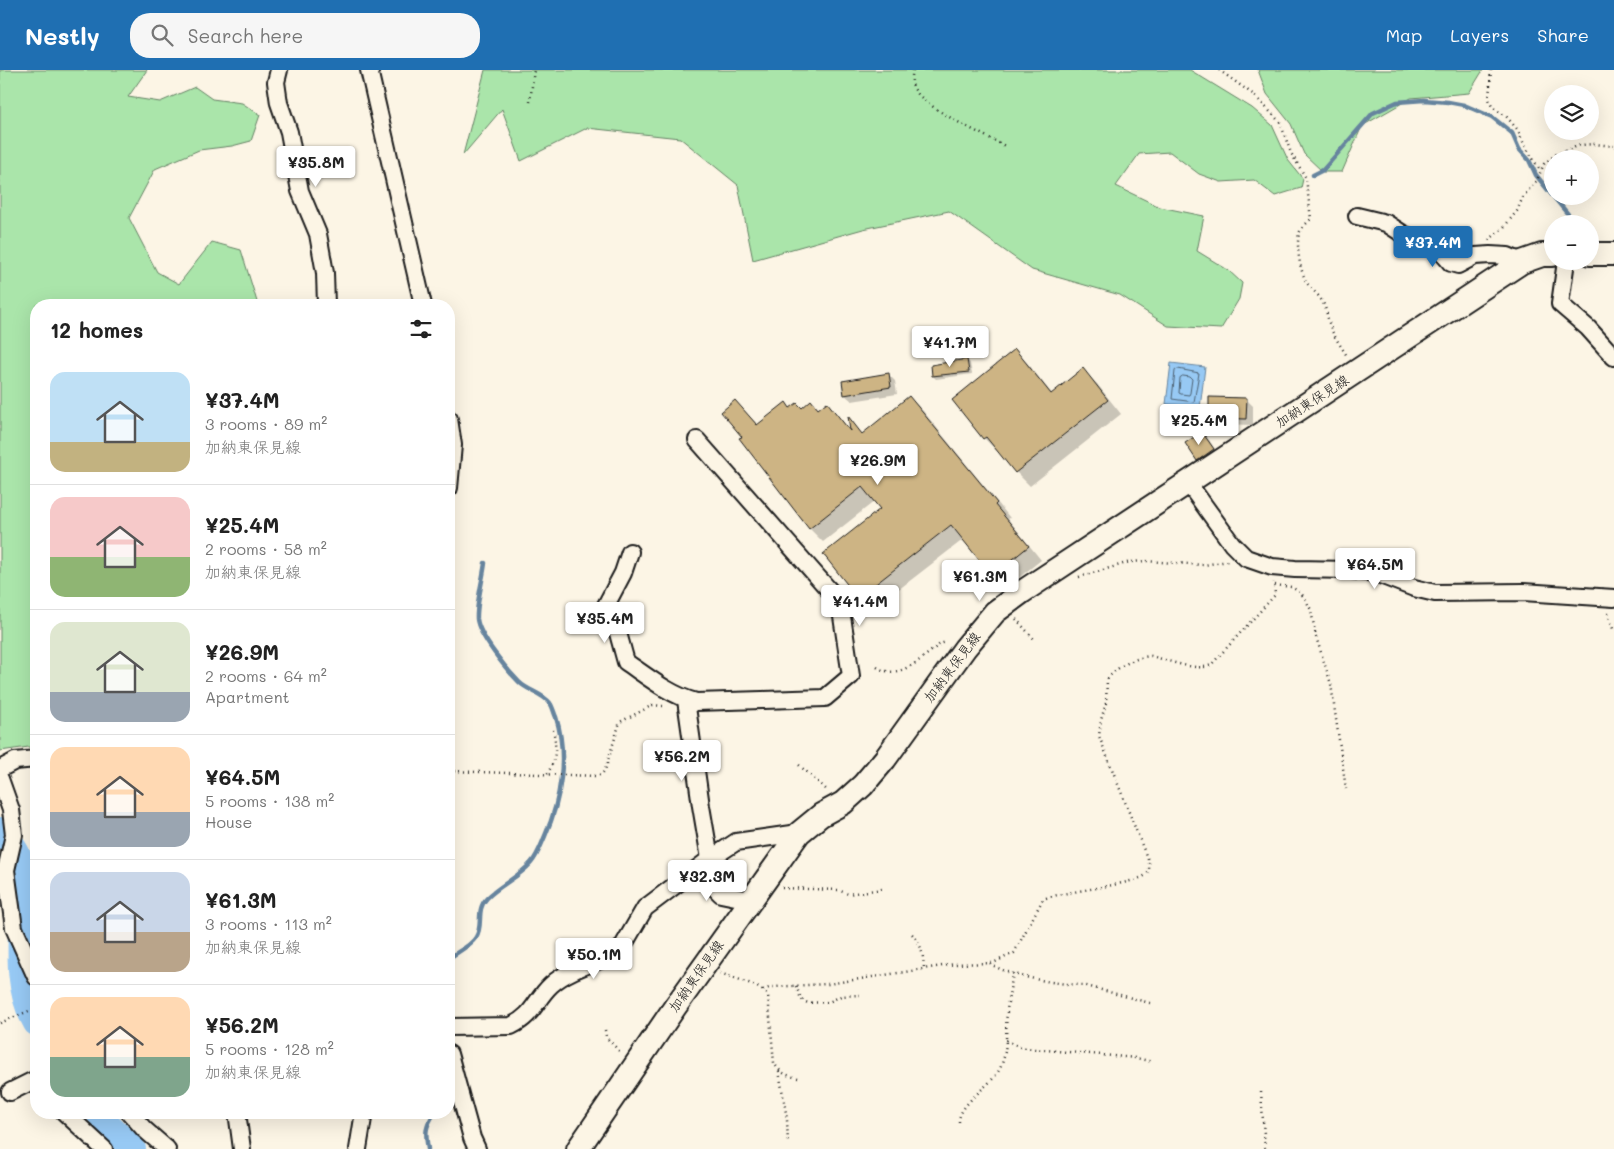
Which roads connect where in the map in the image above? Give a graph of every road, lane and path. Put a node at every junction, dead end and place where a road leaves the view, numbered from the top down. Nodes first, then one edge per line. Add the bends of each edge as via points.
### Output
1 (279, 70) edge
2 (370, 70) edge
3 (534, 70) edge
4 (912, 70) edge
5 (1219, 70) edge
6 (1491, 70) edge
7 (530, 102) dead end
8 (1614, 146) edge
9 (1007, 147) dead end
10 (1541, 171) junction
11 (1357, 216) dead end
12 (1599, 254) edge
13 (1614, 254) edge
14 (1544, 255) edge
15 (1475, 256) junction
16 (1522, 262) junction
17 (1564, 270) edge
18 (326, 299) edge
19 (422, 299) edge
20 (1614, 357) edge
21 (1356, 372) junction
22 (697, 440) dead end
23 (1188, 483) junction
24 (630, 552) dead end
25 (1246, 558) junction
26 (1272, 567) junction
27 (1076, 578) dead end
28 (1274, 585) junction
29 (1608, 598) edge
30 (1006, 604) junction
31 (1614, 632) edge
32 (1035, 640) dead end
33 (965, 648) junction
34 (877, 668) dead end
35 (687, 706) junction
36 (553, 730) dead end
37 (30, 760) edge
38 (799, 766) dead end
39 (0, 769) edge
40 (455, 771) edge
41 (547, 774) junction
42 (0, 779) edge
43 (1346, 789) dead end
44 (843, 803) junction
45 (799, 833) junction
46 (710, 859) junction
47 (5, 864) edge
48 (764, 881) junction
49 (882, 889) dead end
50 (750, 900) junction
51 (912, 934) dead end
52 (705, 963) junction
53 (989, 963) junction
54 (30, 964) edge
55 (924, 968) junction
56 (1013, 973) junction
57 (796, 986) junction
58 (763, 990) junction
59 (860, 995) dead end
60 (1150, 1003) dead end
61 (30, 1011) edge
62 (0, 1023) edge
63 (455, 1027) edge
64 (605, 1030) dead end
65 (1006, 1040) junction
66 (1153, 1062) dead end
67 (637, 1064) junction
68 (779, 1071) junction
69 (455, 1076) edge
70 (802, 1079) dead end
71 (30, 1082) edge
72 (10, 1092) dead end
73 (1261, 1092) dead end
74 (72, 1119) edge
75 (135, 1119) edge
76 (238, 1119) edge
77 (363, 1119) edge
78 (959, 1122) dead end
79 (788, 1145) dead end
80 (104, 1149) edge
81 (167, 1149) edge
82 (242, 1149) edge
83 (358, 1149) edge
84 (477, 1149) edge
85 (578, 1149) edge
86 (1265, 1149) edge

1 - 18 street via 276,82 279,103 289,132 300,190 318,234
2 - 19 street
3 - 7 path
4 - 9 path via 912,85 921,98 937,110
5 - 21 path via 1254,95 1280,122 1291,153 1306,178 1311,219 1299,232 1301,270 1307,283 1322,300 1334,338 1340,342 1349,365
6 - 10 path via 1492,107 1506,116 1516,129
8 - 10 path via 1594,144 1572,148 1555,155
10 - 15 path via 1517,211
11 - 15 street via 1386,223 1439,249 1451,263 1458,265
12 - 13 main road
14 - 16 main road, 加納東保見線
15 - 16 street via 1508,256
16 - 21 main road, 加納東保見線
17 - 20 street via 1560,304
21 - 23 main road, 加納東保見線
22 - 35 street via 837,598 851,676 825,698 696,702
23 - 25 street via 1232,544
23 - 30 main road, 加納東保見線
24 - 35 street via 604,609 618,633 626,662
25 - 26 street
25 - 27 path via 1204,565 1130,562
26 - 28 path
26 - 29 street via 1375,573 1435,593 1523,592
28 - 43 path via 1300,592 1311,610 1331,684
28 - 53 path via 1275,595 1206,668 1144,656 1110,676 1099,736 1148,863 1148,873 1124,882 1043,899 1014,953
29 - 31 path
30 - 32 path
30 - 33 main road, 加納東保見線
33 - 34 path via 949,641 899,671 884,672
33 - 44 main road, 加納東保見線 via 885,759
35 - 41 path via 658,705 620,722 602,774
35 - 46 street
36 - 41 path via 556,750
37 - 39 street via 15,761
38 - 44 path
40 - 41 path
42 - 47 street via 11,810 14,835
44 - 45 main road, 加納東保見線
45 - 46 street via 736,842
45 - 48 main road, 加納東保見線
46 - 50 street via 715,888 721,894
46 - 63 street via 645,908 620,951 558,979 526,1018 511,1026
47 - 54 street via 14,928
48 - 49 path via 782,888 838,890 848,894
48 - 50 main road, 加納東保見線
50 - 52 main road, 加納東保見線
51 - 55 path via 923,953
52 - 58 path via 720,973
52 - 67 main road, 加納東保見線
53 - 55 path
53 - 56 path
55 - 57 path
56 - 60 path via 1083,985
56 - 65 path
57 - 58 path
57 - 59 path via 803,1001 808,1003
58 - 68 path via 768,995 774,1063
61 - 62 path
64 - 67 path via 606,1037 620,1052
65 - 66 path via 1020,1047
65 - 78 path via 998,1073 962,1109
67 - 85 main road, 加納東保見線
68 - 70 path
68 - 79 path
69 - 84 street
71 - 72 street
73 - 86 path
74 - 80 street
75 - 81 street
76 - 82 street
77 - 83 street

